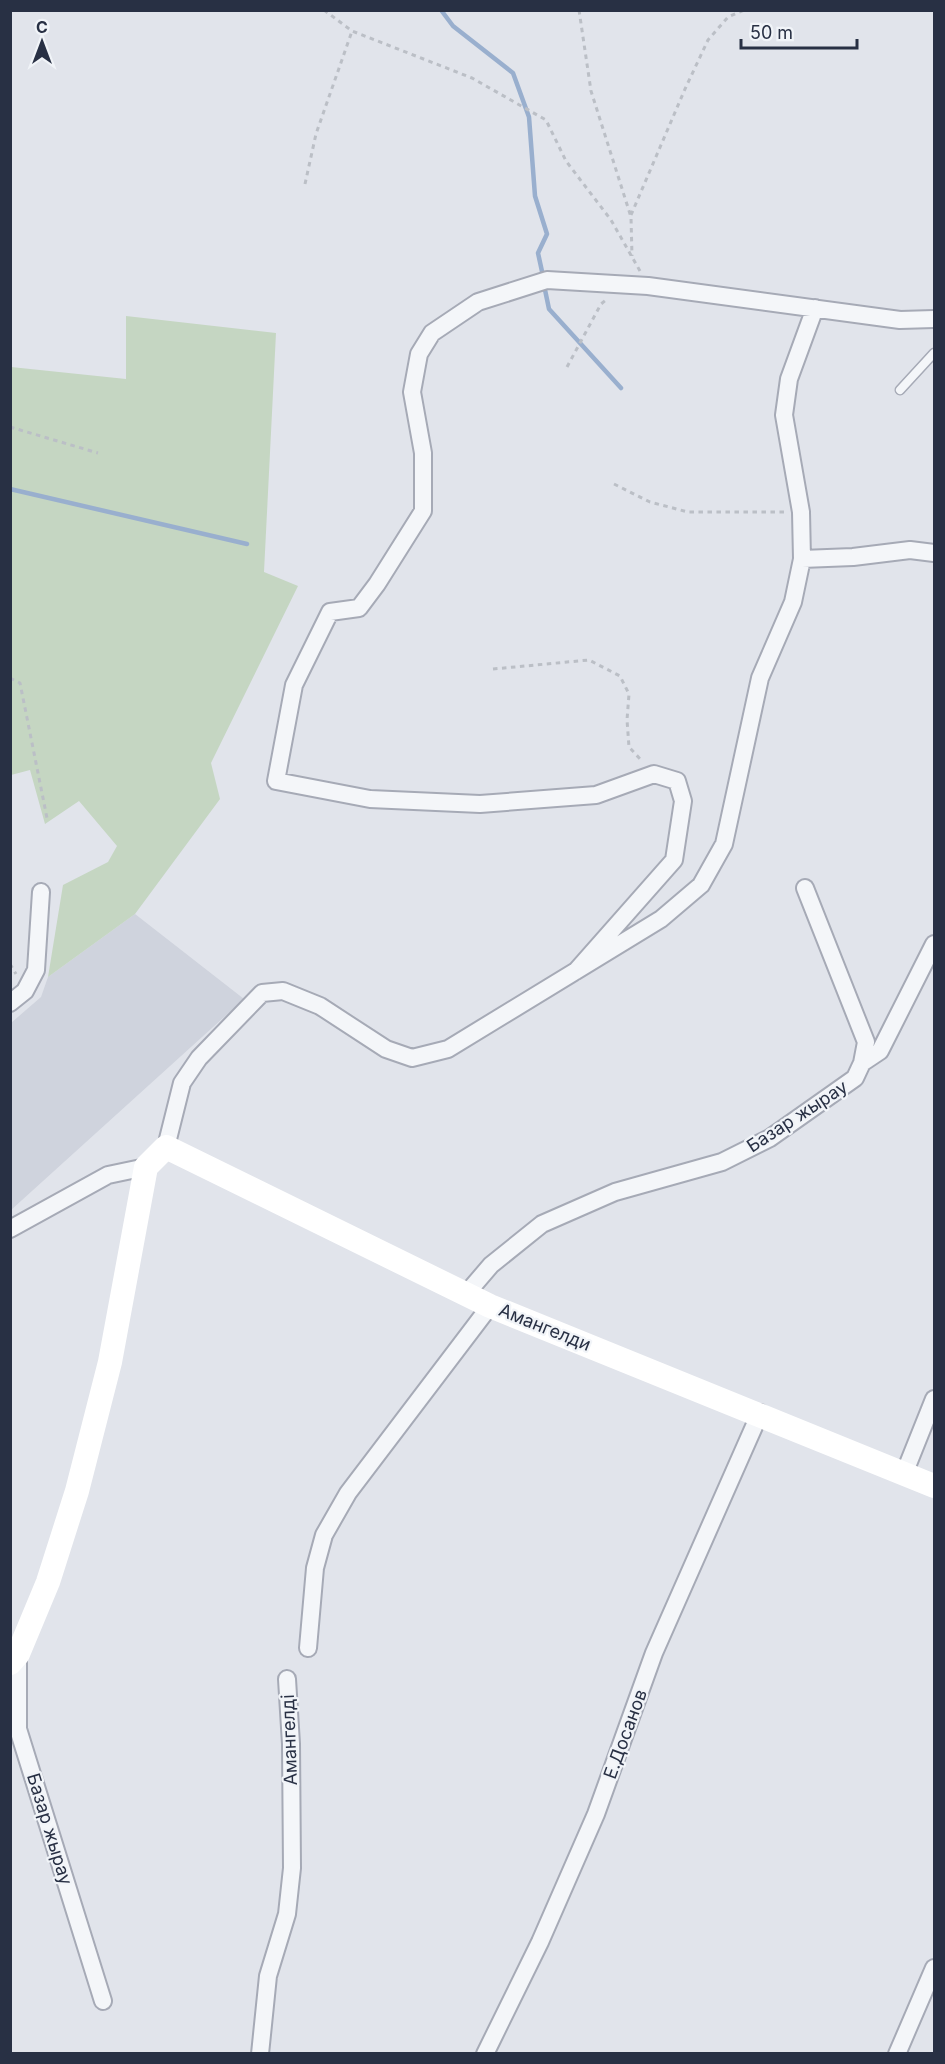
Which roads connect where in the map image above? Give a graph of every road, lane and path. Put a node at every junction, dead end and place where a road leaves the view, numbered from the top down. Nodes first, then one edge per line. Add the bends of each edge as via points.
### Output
1 (324, 10) edge
2 (579, 10) edge
3 (744, 10) edge
4 (352, 31) junction
5 (305, 184) dead end
6 (631, 217) junction
7 (632, 258) junction
8 (623, 285) junction
9 (648, 286) junction
10 (815, 308) junction
11 (934, 319) edge
12 (934, 353) edge
13 (567, 367) dead end
14 (900, 390) dead end
15 (10, 427) edge
16 (98, 453) dead end
17 (614, 484) dead end
18 (801, 512) junction
19 (934, 553) edge
20 (802, 559) junction
21 (493, 669) dead end
22 (10, 678) edge
23 (654, 774) junction
24 (47, 818) dead end
25 (805, 888) dead end
26 (41, 892) dead end
27 (934, 944) edge
28 (576, 971) junction
29 (10, 1004) edge
30 (862, 1063) junction
31 (166, 1147) junction
32 (146, 1167) junction
33 (10, 1229) edge
34 (467, 1293) junction
35 (490, 1306) junction
36 (934, 1399) edge
37 (760, 1413) junction
38 (904, 1474) junction
39 (934, 1486) edge
40 (308, 1648) dead end
41 (14, 1658) edge
42 (287, 1679) dead end
43 (934, 1968) edge
44 (103, 2001) dead end
45 (260, 2054) edge
46 (485, 2054) edge
47 (897, 2054) edge

1 - 4 path
2 - 6 path via 591,91
3 - 6 path via 728,17 708,40
4 - 5 path via 316,134
4 - 7 path via 471,78 546,120 566,161 611,220
6 - 7 path
7 - 9 path
8 - 9 street
8 - 13 path via 601,304
8 - 23 street via 547,280 478,302 432,333 419,354 412,392 423,453 423,511 359,608 330,612 294,685 276,781 370,799 480,804 596,795
9 - 10 street
10 - 11 street via 900,320
10 - 18 street via 789,380 784,416
12 - 14 lane
15 - 16 path
17 - 18 path via 650,502 688,512
18 - 20 street
19 - 20 street via 910,550 853,558
20 - 28 street via 793,603 760,678 724,844 701,885 661,920
21 - 23 path via 589,660 620,676 629,694 629,747
22 - 24 path via 20,683
23 - 28 street via 677,781 683,801 674,860
25 - 30 street, Базар жырау via 866,1042
26 - 29 street via 36,970 25,992
27 - 30 street via 880,1051
28 - 31 street via 448,1049 412,1058 386,1049 320,1006 284,992 262,993 199,1058 182,1083
30 - 34 street, Базар жырау via 855,1078 761,1143 722,1162 615,1192 542,1224 491,1265
31 - 32 main road
31 - 34 main road, Амангелди
32 - 33 street via 108,1175
32 - 41 main road via 110,1362 77,1491 48,1582
34 - 35 main road, Амангелди
35 - 37 main road, Амангелди
35 - 40 street via 348,1493 324,1535 315,1568
36 - 38 street
37 - 38 main road, Амангелди
37 - 46 street, Е.Досанов via 654,1653 591,1825
38 - 39 main road, Амангелди
41 - 44 street, Базар жырау via 18,1729
42 - 45 street, Амангелді via 292,1868 287,1914 268,1976
43 - 47 street

